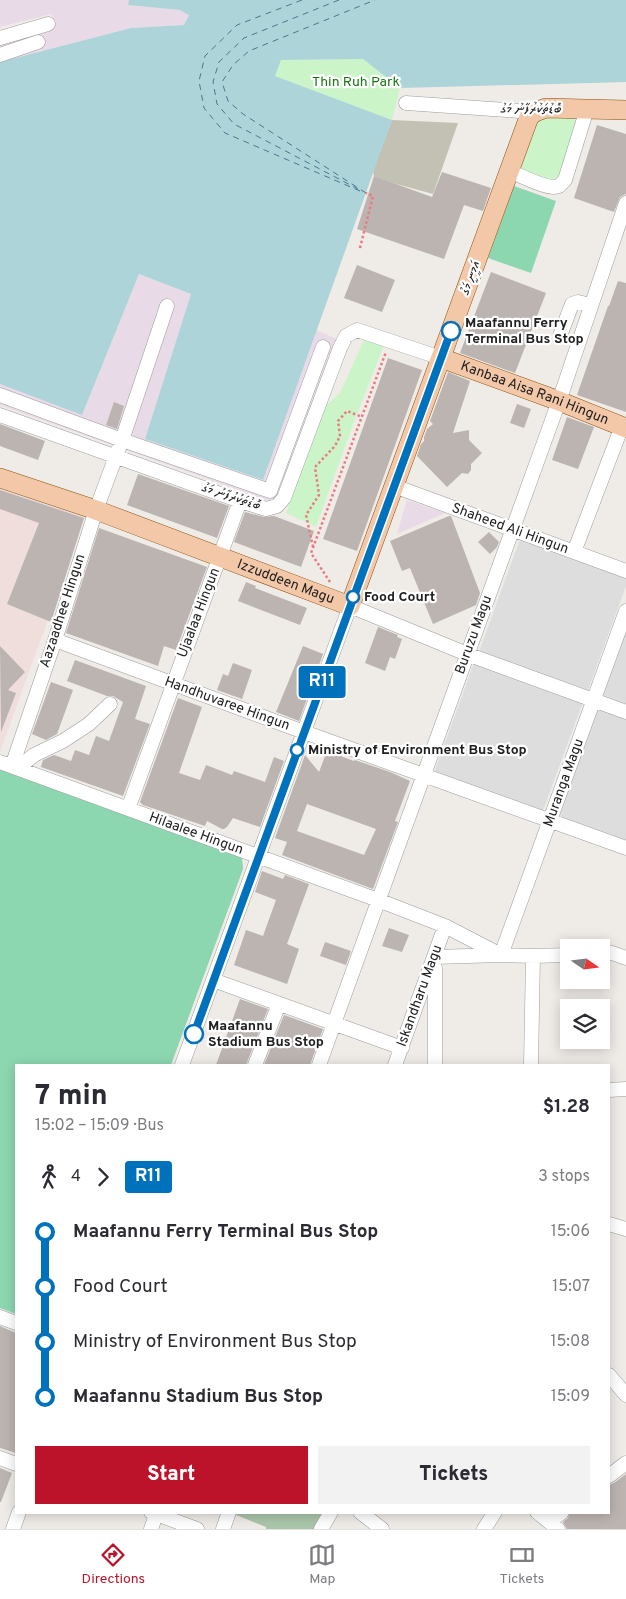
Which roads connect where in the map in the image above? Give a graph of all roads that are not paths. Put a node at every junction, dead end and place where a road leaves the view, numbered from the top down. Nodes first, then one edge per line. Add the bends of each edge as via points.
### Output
1 (48, 24) dead end
2 (0, 38) edge
3 (38, 42) dead end
4 (0, 55) edge
5 (406, 103) dead end
6 (587, 109) junction
7 (626, 110) edge
8 (535, 112) junction
9 (510, 171) junction
10 (626, 203) edge
11 (591, 305) junction
12 (167, 306) dead end
13 (357, 330) joint
14 (561, 333) dead end
15 (323, 347) dead end
16 (441, 358) junction
17 (0, 395) edge
18 (559, 401) junction
19 (0, 415) edge
20 (624, 427) edge
21 (122, 440) junction
22 (115, 457) junction
23 (0, 478) edge
24 (394, 486) junction
25 (240, 501) junction
26 (96, 510) junction
27 (512, 530) junction
28 (574, 552) junction
29 (220, 557) junction
30 (626, 571) edge
31 (350, 606) junction
32 (626, 611) edge
33 (55, 640) junction
34 (467, 654) junction
35 (172, 684) junction
36 (594, 700) junction
37 (110, 704) dead end
38 (626, 712) edge
39 (304, 732) junction
40 (10, 765) edge
41 (423, 775) junction
42 (128, 809) junction
43 (550, 821) junction
44 (626, 848) edge
45 (258, 857) junction
46 (378, 900) junction
47 (445, 926) junction
48 (610, 953) edge
49 (501, 955) junction
50 (560, 955) edge
51 (533, 956) junction
52 (434, 957) junction
53 (626, 958) edge
54 (213, 980) junction
55 (278, 1004) junction
56 (334, 1022) junction
57 (402, 1048) junction
58 (182, 1064) edge
59 (255, 1064) edge
60 (319, 1064) edge
61 (395, 1064) edge
62 (435, 1064) edge
63 (531, 1064) edge
64 (626, 1089) edge
65 (610, 1090) edge
66 (610, 1224) edge
67 (626, 1229) edge
68 (0, 1317) edge
69 (15, 1323) edge
70 (610, 1376) edge
71 (626, 1395) edge
72 (0, 1458) edge
73 (626, 1463) edge
74 (15, 1464) edge
75 (610, 1475) edge
76 (18, 1514) edge
77 (155, 1514) edge
78 (158, 1514) edge
79 (228, 1514) edge
80 (330, 1514) edge
81 (363, 1514) edge
82 (494, 1514) edge
83 (540, 1514) edge
84 (561, 1514) edge
85 (554, 1525) edge
86 (13, 1529) edge
87 (151, 1529) edge
88 (197, 1529) edge
89 (223, 1529) edge
90 (321, 1529) edge
91 (382, 1529) edge
92 (484, 1529) edge

1 - 2 street
3 - 4 street
5 - 8 street, ބޮޑުތަކުރުފާނު މަގު
6 - 7 main road, ބޮޑުތަކުރުފާނު މަގު
6 - 8 main road, ބޮޑުތަކުރުފާނު މަގު via 546,108
6 - 9 street via 564,180 559,186 545,186
8 - 9 main road, އަމީނީ މަގު via 529,117
9 - 16 main road, އަމީނީ މަގު
10 - 11 street, Buruzu Magu
11 - 14 street via 572,304
11 - 18 street, Buruzu Magu
12 - 21 street, Aazaadhee Hingun
13 - 16 street, Kanbaa Aisa Rani Hingun
13 - 25 street, ބޮޑުތަކުރުފާނު މަގު via 346,336 340,348 284,498 277,506 266,509
15 - 21 street via 270,491
16 - 18 main road, Kanbaa Aisa Rani Hingun
16 - 24 main road, އަމީނީ މަގު
17 - 21 street
18 - 20 main road, Kanbaa Aisa Rani Hingun
18 - 27 street, Buruzu Magu
19 - 22 street, ބޮޑުތަކުރުފާނު މަގު
20 - 28 street
21 - 22 street, Aazaadhee Hingun
22 - 25 street, ބޮޑުތަކުރުފާނު މަގު
22 - 26 street, Aazaadhee Hingun
23 - 26 main road, Izzuddeen Magu
24 - 27 street, Shaheed Ali Hingun
24 - 31 main road, އަމީނީ މަގު
25 - 29 street, Ujaalaa Hingun
26 - 29 main road, Izzuddeen Magu
26 - 33 street, Aazaadhee Hingun
27 - 28 street, Shaheed Ali Hingun
27 - 34 street, Buruzu Magu
28 - 30 street, Shaheed Ali Hingun
29 - 31 main road, Izzuddeen Magu
29 - 35 street, Ujaalaa Hingun
31 - 34 street, Izzuddeen Magu
31 - 39 street, އަމީނީ މަގު
32 - 36 street, Muranga Magu
33 - 35 street, Handhuvaree Hingun
33 - 40 street, Aazaadhee Hingun
34 - 36 street, Izzuddeen Magu
34 - 41 street, Buruzu Magu
35 - 39 street, Handhuvaree Hingun
35 - 42 street, Ujaalaa Hingun
36 - 38 street, Izzuddeen Magu
36 - 43 street, Muranga Magu
37 - 40 street via 63,742
39 - 41 street, Handhuvaree Hingun
39 - 45 street, އަމީނީ މަގު
40 - 42 street, Hilaalee Hingun
41 - 43 street, Handhuvaree Hingun
41 - 46 street, Buruzu Magu
42 - 45 street, Hilaalee Hingun
43 - 44 street, Handhuvaree Hingun
43 - 49 street, Muranga Magu
45 - 46 street, Hilaalee Hingun
45 - 54 street, އަމީނީ މަގު
46 - 47 street, Hilaalee Hingun
46 - 56 street, Buruzu Magu
47 - 49 street, Hilaalee Hingun
47 - 52 street, Iskandharu Magu
48 - 53 street
49 - 51 street
49 - 52 street
50 - 51 street
51 - 63 street
52 - 57 street, Iskandharu Magu
52 - 62 street
54 - 55 street
54 - 58 street, އަމީނީ މަގު
55 - 56 street
55 - 59 street
56 - 57 street
56 - 60 street, Buruzu Magu
57 - 61 street, Iskandharu Magu
64 - 65 street
66 - 67 street
68 - 69 street
70 - 71 street
72 - 74 street
73 - 75 street
76 - 86 street
77 - 87 street
78 - 88 street
79 - 89 street
80 - 90 street
81 - 91 street
82 - 92 street
83 - 85 street
84 - 85 street

